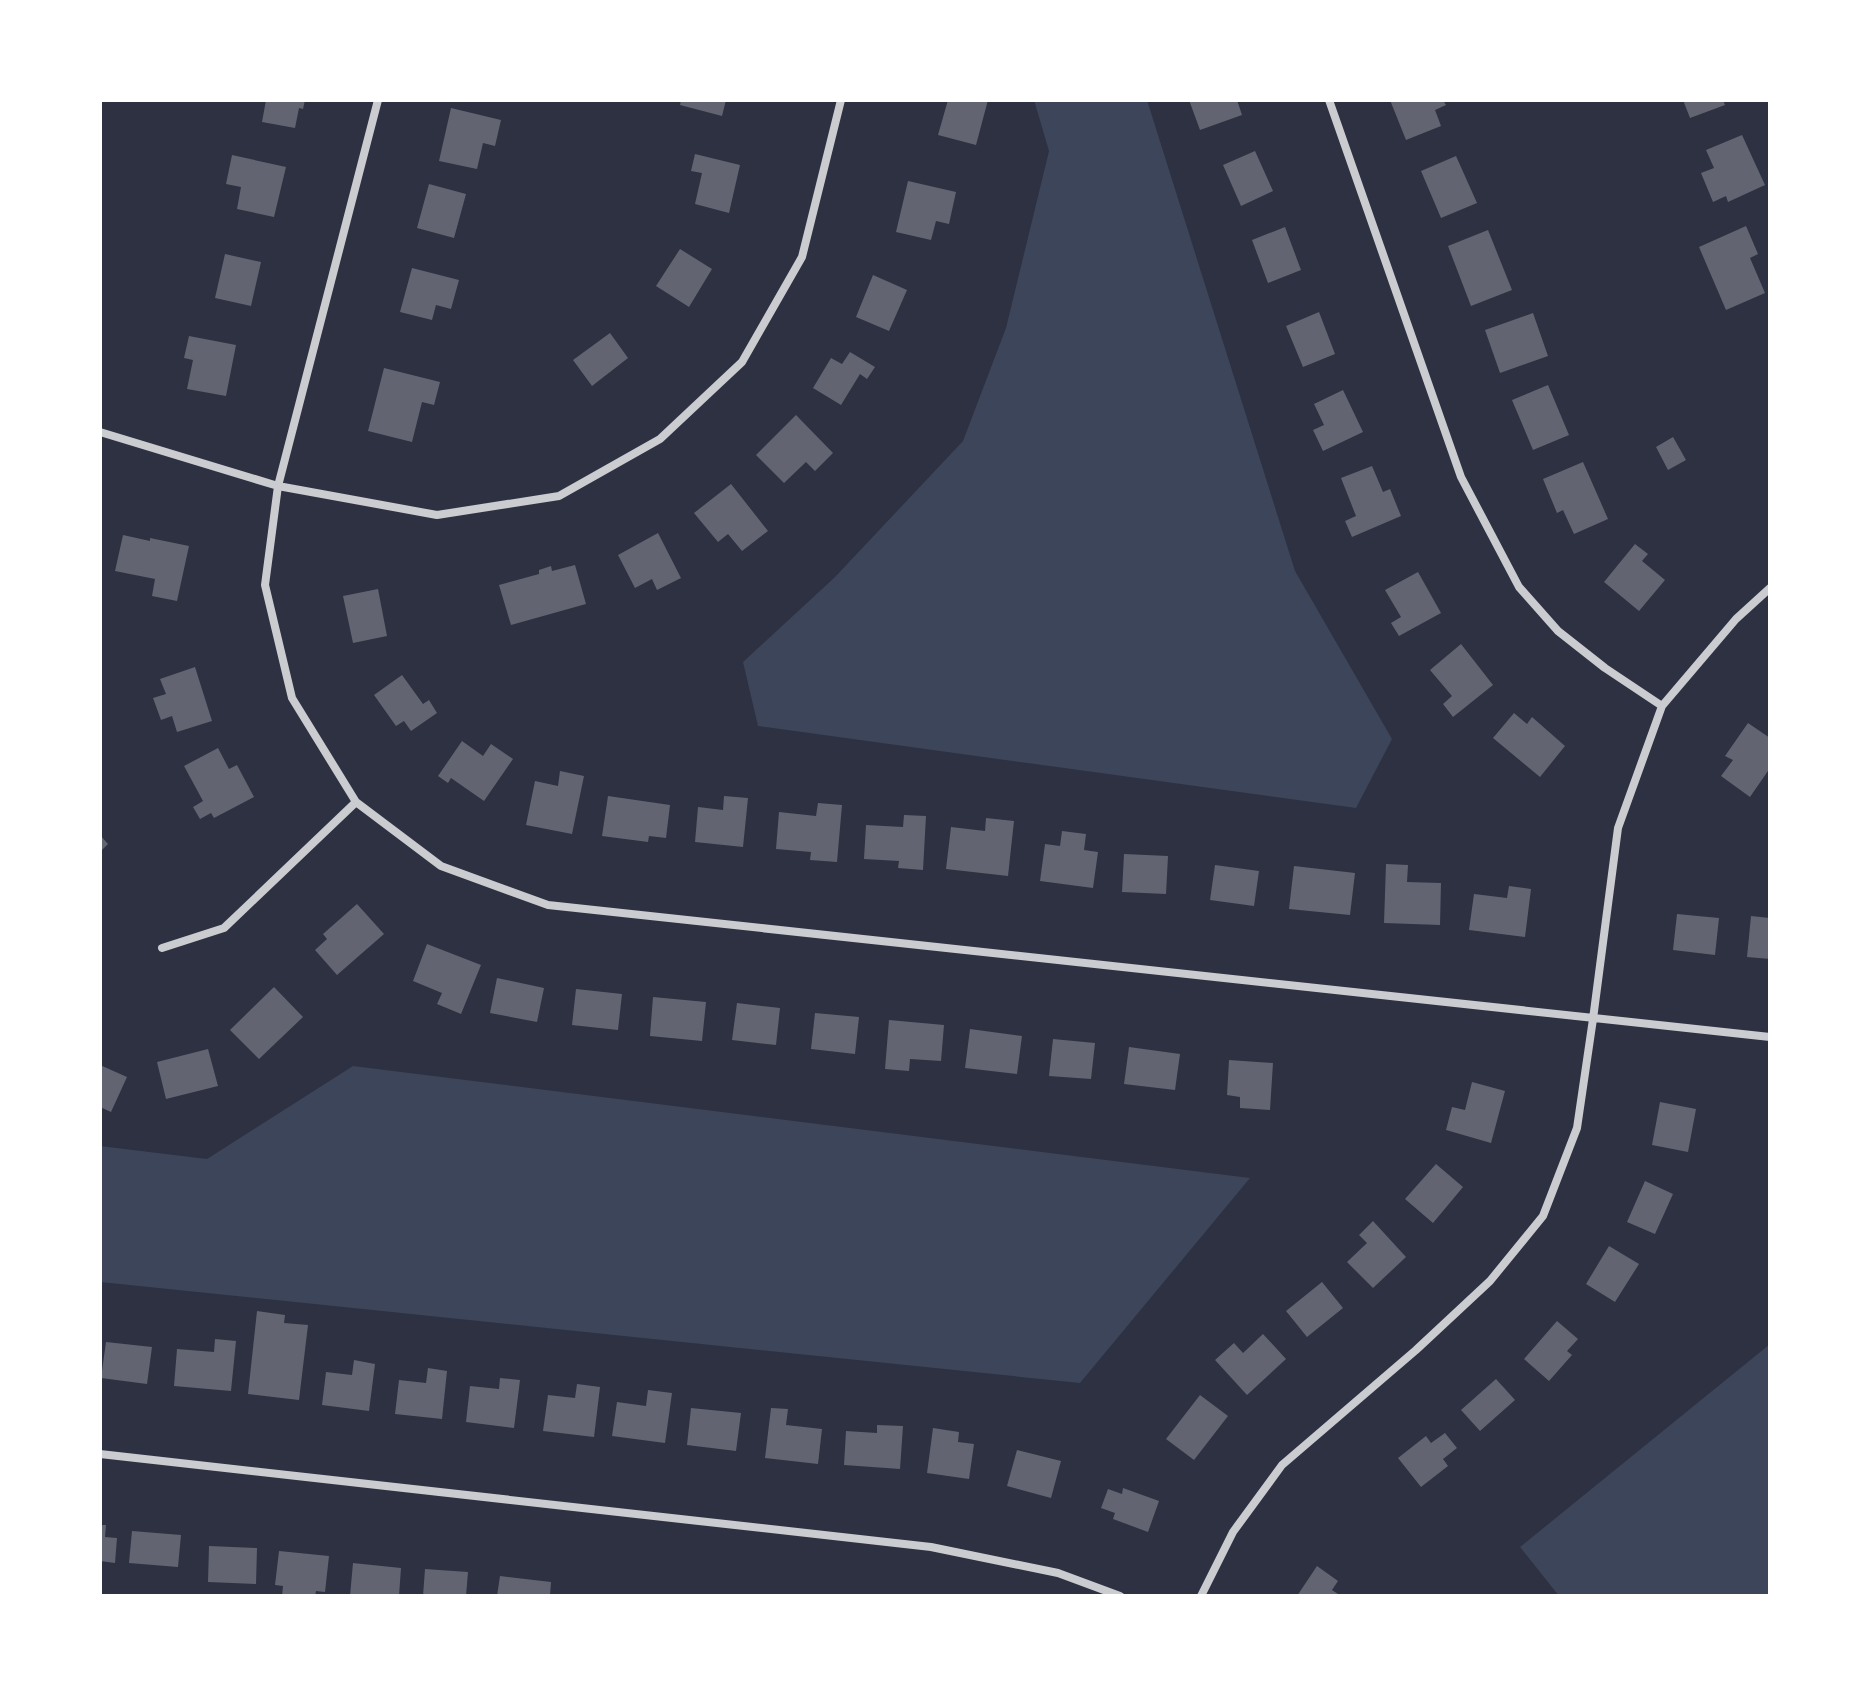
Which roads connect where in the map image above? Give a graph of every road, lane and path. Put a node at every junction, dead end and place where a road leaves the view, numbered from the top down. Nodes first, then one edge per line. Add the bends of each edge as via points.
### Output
1 (378, 100) edge
2 (841, 100) edge
3 (1329, 100) edge
4 (100, 432) edge
5 (278, 486) junction
6 (1770, 588) edge
7 (1662, 706) junction
8 (356, 802) junction
9 (162, 948) dead end
10 (1593, 1019) junction
11 (1770, 1037) edge
12 (100, 1454) edge
13 (1120, 1596) edge
14 (1201, 1596) edge

1 - 5 street
2 - 5 street via 802,257 742,362 660,439 559,496 437,515
3 - 7 street via 1461,477 1519,587 1558,631
4 - 5 street
5 - 8 street via 265,585 292,698
6 - 7 street via 1736,619
7 - 10 street via 1618,828
8 - 9 street via 224,928
8 - 10 street via 441,866 548,905
10 - 11 street
10 - 14 street via 1577,1128 1543,1216 1480,1291 1282,1465 1233,1532
12 - 13 street via 931,1547 1058,1573

